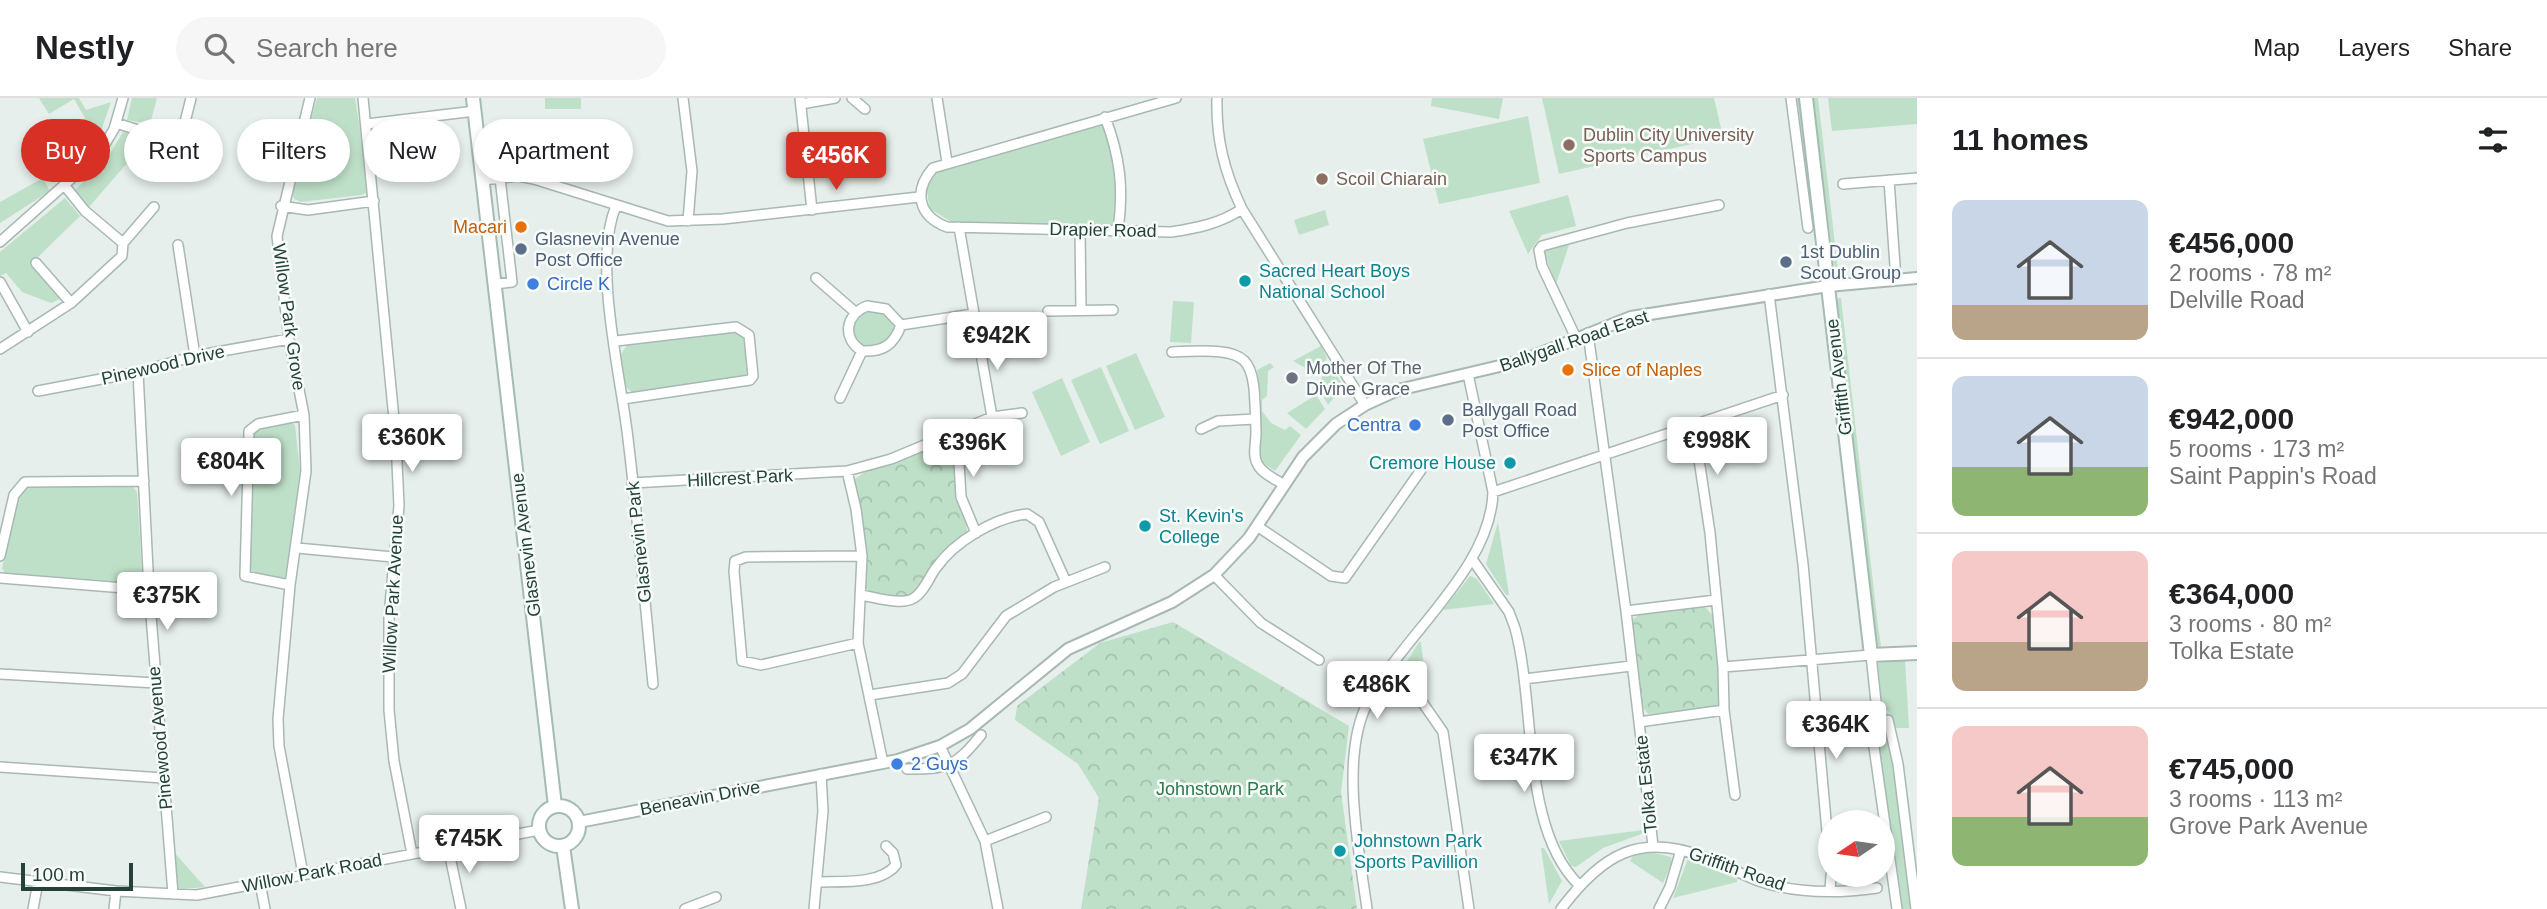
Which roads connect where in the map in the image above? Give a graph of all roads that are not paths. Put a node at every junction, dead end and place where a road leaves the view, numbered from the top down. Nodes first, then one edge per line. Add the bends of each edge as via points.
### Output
1 (123, 98) edge
2 (191, 98) edge
3 (310, 98) edge
4 (363, 98) edge
5 (683, 98) edge
6 (835, 98) edge
7 (852, 98) edge
8 (937, 98) edge
9 (1176, 98) edge
10 (1217, 98) edge
11 (1791, 98) edge
12 (1806, 98) edge
13 (800, 101) edge
14 (474, 105) edge
15 (865, 110) dead end
16 (1105, 117) junction
17 (186, 119) edge
18 (366, 119) edge
19 (395, 119) edge
20 (116, 123) junction
21 (124, 126) edge
22 (947, 162) junction
23 (1917, 178) edge
24 (1889, 180) junction
25 (372, 182) edge
26 (482, 182) edge
27 (500, 182) edge
28 (543, 182) edge
29 (1843, 184) dead end
30 (65, 186) junction
31 (919, 197) junction
32 (373, 201) junction
33 (1719, 205) dead end
34 (281, 206) junction
35 (616, 206) junction
36 (154, 207) dead end
37 (1242, 209) junction
38 (812, 210) junction
39 (688, 221) junction
40 (959, 227) junction
41 (1808, 228) dead end
42 (1080, 230) junction
43 (1118, 230) junction
44 (507, 240) junction
45 (491, 241) junction
46 (0, 242) edge
47 (123, 243) junction
48 (178, 245) dead end
49 (36, 263) dead end
50 (816, 278) dead end
51 (1917, 278) edge
52 (1896, 280) junction
53 (0, 282) edge
54 (495, 284) junction
55 (1828, 286) junction
56 (1769, 294) junction
57 (71, 303) junction
58 (1081, 310) junction
59 (1114, 310) dead end
60 (1048, 311) dead end
61 (855, 312) junction
62 (973, 314) junction
63 (901, 325) junction
64 (28, 332) junction
65 (1588, 333) junction
66 (1576, 338) junction
67 (289, 339) junction
68 (616, 341) junction
69 (0, 349) edge
70 (862, 351) junction
71 (1172, 352) dead end
72 (195, 356) junction
73 (138, 372) junction
74 (1468, 374) junction
75 (38, 391) dead end
76 (1783, 395) junction
77 (840, 398) dead end
78 (623, 399) junction
79 (1365, 405) junction
80 (1022, 413) dead end
81 (304, 415) junction
82 (992, 417) junction
83 (1255, 419) junction
84 (1694, 426) junction
85 (1201, 429) dead end
86 (950, 435) junction
87 (1606, 456) junction
88 (1421, 470) dead end
89 (847, 471) junction
90 (144, 481) junction
91 (632, 483) junction
92 (1283, 484) junction
93 (1493, 492) junction
94 (1257, 526) junction
95 (976, 533) junction
96 (297, 548) junction
97 (0, 556) edge
98 (862, 556) junction
99 (393, 557) junction
100 (1472, 559) junction
101 (1105, 567) dead end
102 (1214, 575) junction
103 (0, 578) edge
104 (1066, 582) junction
105 (290, 585) junction
106 (149, 590) junction
107 (860, 595) junction
108 (1716, 600) junction
109 (1626, 611) junction
110 (858, 643) junction
111 (1917, 653) edge
112 (1871, 655) junction
113 (1812, 659) junction
114 (1320, 660) dead end
115 (1392, 666) junction
116 (1631, 666) junction
117 (1723, 667) junction
118 (0, 674) edge
119 (1524, 678) junction
120 (156, 683) junction
121 (653, 684) dead end
122 (870, 695) junction
123 (1724, 710) junction
124 (1877, 711) junction
125 (1639, 722) junction
126 (1882, 725) junction
127 (981, 735) dead end
128 (940, 746) junction
129 (883, 763) junction
130 (950, 765) junction
131 (0, 767) edge
132 (907, 769) dead end
133 (821, 774) junction
134 (163, 778) junction
135 (1735, 796) dead end
136 (555, 806) junction
137 (1825, 810) edge
138 (1046, 817) dead end
139 (579, 822) junction
140 (539, 830) junction
141 (985, 841) junction
142 (563, 846) junction
143 (886, 846) dead end
144 (1653, 846) junction
145 (448, 847) junction
146 (1681, 850) junction
147 (412, 854) junction
148 (303, 874) junction
149 (0, 877) edge
150 (38, 882) junction
151 (818, 882) junction
152 (260, 883) junction
153 (1578, 885) junction
154 (1830, 887) edge
155 (1877, 888) dead end
156 (116, 891) junction
157 (1830, 891) junction
158 (173, 894) junction
159 (716, 897) dead end
160 (33, 909) edge
161 (114, 909) edge
162 (265, 909) edge
163 (461, 909) edge
164 (572, 909) edge
165 (685, 909) edge
166 (814, 909) edge
167 (998, 909) edge
168 (1367, 909) edge
169 (1469, 909) edge
170 (1560, 909) edge
171 (1659, 909) edge
172 (1897, 909) edge
173 (1916, 909) edge

1 - 20 street
2 - 17 street
3 - 34 street, Willow Park Grove
4 - 18 street, Willow Park Avenue
5 - 39 street via 692,171
6 - 13 street
7 - 15 street
8 - 22 street
9 - 16 street
10 - 37 street via 1219,145 1226,175
11 - 41 street
12 - 55 main road, Griffith Avenue
13 - 38 street
14 - 19 street
16 - 22 street
16 - 43 street via 1121,167
20 - 21 street
20 - 30 street via 105,147
22 - 31 street via 933,168
23 - 24 street
24 - 29 street
24 - 52 street
25 - 32 street, Willow Park Avenue
26 - 45 main road, Glasnevin Avenue
27 - 44 street
28 - 35 street
30 - 46 street
30 - 47 street via 85,211
31 - 38 street
31 - 40 street, Drapier Road via 934,222
32 - 34 street via 308,210
32 - 99 street, Willow Park Avenue via 396,440 399,506
33 - 66 street via 1542,246 1542,266
34 - 67 street, Willow Park Grove via 277,236
35 - 39 street via 668,221
35 - 68 street, Glasnevin Park via 606,260
36 - 47 street
37 - 43 street, Drapier Road via 1203,227 1171,232
37 - 79 street
38 - 39 street
40 - 42 street, Drapier Road
40 - 62 street
42 - 43 street, Drapier Road
42 - 58 street
44 - 45 street
44 - 54 street via 512,282
45 - 54 main road, Glasnevin Avenue
47 - 57 street via 122,256
48 - 72 street
49 - 57 street
50 - 61 street
51 - 52 street, Ballygall Road East
52 - 55 street, Ballygall Road East
53 - 64 street
54 - 136 main road, Glasnevin Avenue
55 - 56 street, Ballygall Road East
55 - 112 main road, Griffith Avenue
56 - 65 street, Ballygall Road East via 1631,317
56 - 76 street
57 - 64 street
58 - 59 street
58 - 60 street
61 - 63 street via 867,306 886,309
61 - 70 street via 848,327 850,339
62 - 63 street
62 - 82 street
63 - 70 street via 887,347
64 - 69 street
65 - 66 street, Ballygall Road East
65 - 87 street, Tolka Estate
66 - 74 street, Ballygall Road East via 1509,365
67 - 72 street, Pinewood Drive
67 - 81 street, Willow Park Grove
68 - 78 street, Glasnevin Park
68 - 78 street via 736,327 750,335 750,380
70 - 77 street
71 - 83 street via 1241,354 1254,378
72 - 73 street, Pinewood Drive
73 - 75 street, Pinewood Drive
73 - 90 street, Pinewood Avenue
74 - 79 street, Ballygall Road East via 1398,390
74 - 93 street
76 - 84 street
76 - 113 street
78 - 91 street, Glasnevin Park
79 - 92 street, Ballygall Road East via 1323,435
80 - 82 street, Hillcrest Park
81 - 96 street, Willow Park Grove via 306,471
81 - 105 street, Willow Park Grove via 257,424 249,431 245,576
82 - 86 street, Hillcrest Park
83 - 85 street via 1218,421
83 - 92 street via 1255,459 1263,471
84 - 87 street
84 - 108 street
86 - 89 street, Hillcrest Park
86 - 95 street via 959,462 961,497
87 - 93 street
87 - 109 street, Tolka Estate
88 - 94 street via 1345,578 1331,576
89 - 91 street, Hillcrest Park
89 - 98 street
90 - 97 street via 24,482 15,495
90 - 106 street, Pinewood Avenue
91 - 121 street, Glasnevin Park
92 - 94 street, Ballygall Road East
93 - 100 street via 1493,512
94 - 102 street, Ballygall Road East
95 - 104 street via 1014,515 1034,517
95 - 107 street via 942,559 914,598
96 - 99 street
96 - 105 street, Willow Park Grove
98 - 107 street
98 - 110 street via 746,558 735,561 734,570 742,661 761,665
99 - 147 street, Willow Park Avenue via 389,710
100 - 115 street
100 - 119 street via 1508,612 1519,642
101 - 104 street
102 - 114 street via 1261,623
102 - 128 street, Ballygall Road East via 1172,602 1068,649 993,712
103 - 106 street
104 - 122 street via 1006,616 962,674 948,683
105 - 148 street, Willow Park Grove via 279,746
106 - 120 street, Pinewood Avenue
107 - 110 street
108 - 109 street
108 - 117 street
109 - 116 street, Tolka Estate
110 - 122 street
111 - 112 main road
112 - 113 street
112 - 124 street
113 - 117 street
113 - 137 street
115 - 168 street via 1367,703 1353,756
115 - 169 street via 1402,673 1443,732
116 - 119 street
116 - 125 street, Tolka Estate
117 - 123 street
118 - 120 street
119 - 153 street via 1541,814 1556,854
120 - 134 street, Pinewood Avenue
122 - 129 street
123 - 125 street, Tolka Estate
123 - 135 street
124 - 126 street via 1885,713
124 - 126 street via 1871,719
125 - 144 street, Tolka Estate
126 - 172 street via 1874,747
126 - 173 street via 1893,737
127 - 130 street via 960,761
128 - 129 street, Ballygall Road East
128 - 130 street
129 - 133 street, Ballygall Road East
130 - 132 street
130 - 141 street
131 - 134 street
133 - 139 street, Beneavin Drive
133 - 151 street
134 - 158 street, Pinewood Avenue
136 - 139 main road via 573,811
136 - 140 main road via 544,812
138 - 141 street
139 - 142 main road via 574,839
140 - 142 main road via 551,844
140 - 145 street, Willow Park Road
141 - 167 street
142 - 164 main road
143 - 151 street via 896,866 881,877
144 - 146 street, Griffith Road
144 - 153 street, Griffith Road via 1616,855
145 - 147 street, Willow Park Road
145 - 163 street
146 - 157 street, Griffith Road via 1757,880 1809,892
146 - 171 street, Griffith Road
147 - 148 street, Willow Park Road
148 - 152 street, Willow Park Road
149 - 150 street, Willow Park Road
150 - 156 street, Willow Park Road
150 - 160 street
151 - 166 street
152 - 158 street, Willow Park Road via 208,894
152 - 162 street
153 - 170 street, Griffith Road
154 - 157 street
155 - 157 street, Griffith Road
156 - 158 street, Willow Park Road
156 - 161 street
159 - 165 street

